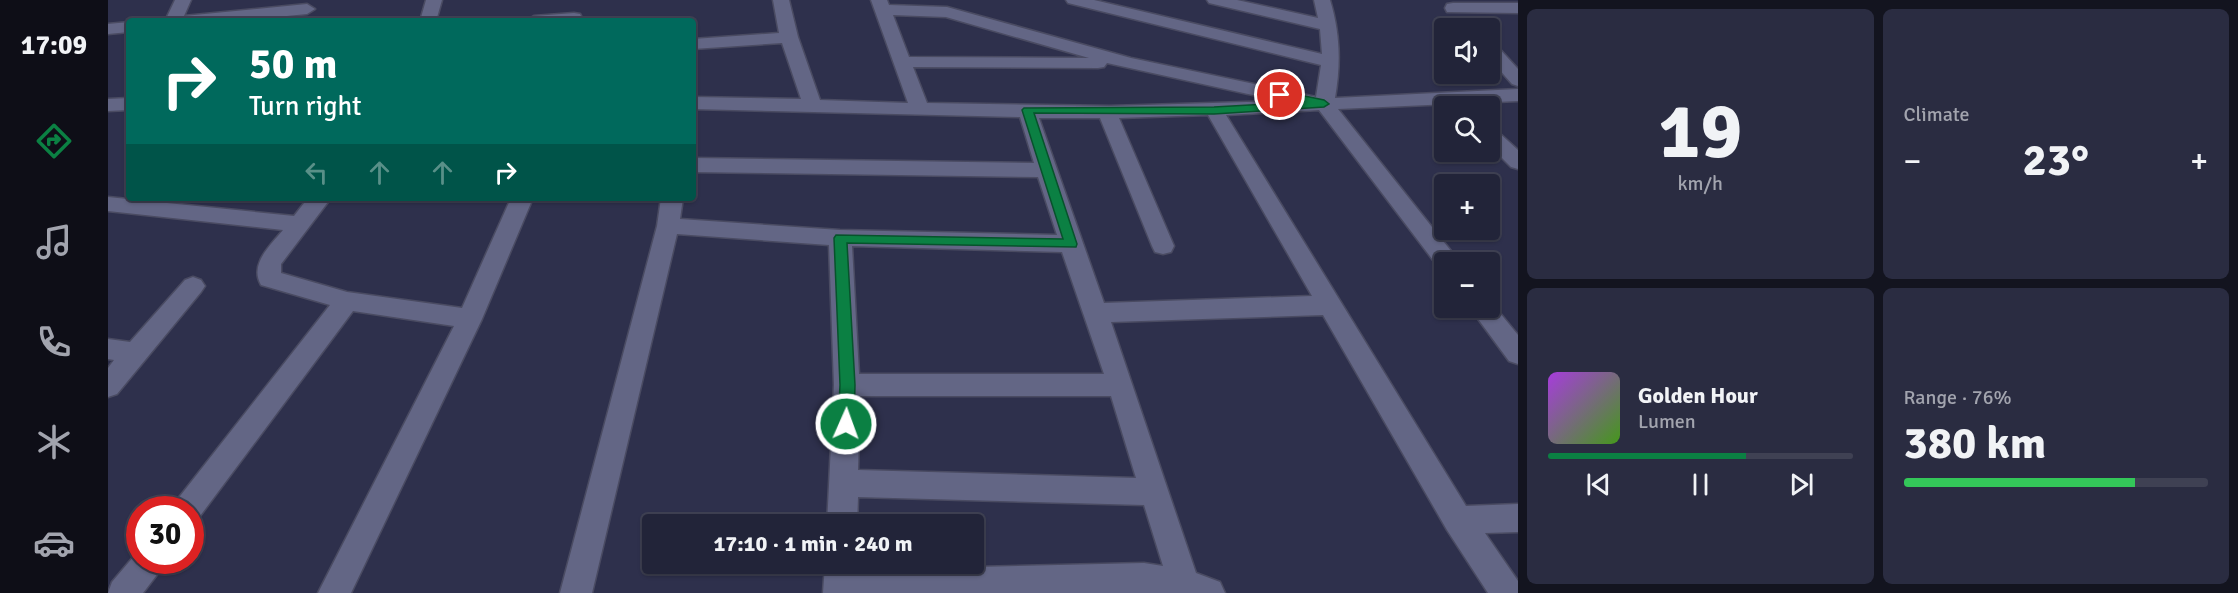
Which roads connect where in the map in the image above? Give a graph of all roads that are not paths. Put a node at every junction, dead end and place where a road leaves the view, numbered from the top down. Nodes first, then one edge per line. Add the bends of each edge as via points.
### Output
1 (183, 0) edge
2 (434, 0) edge
3 (576, 0) edge
4 (782, 0) edge
5 (1074, 0) edge
6 (1215, 0) edge
7 (1322, 0) edge
8 (1449, 4) edge
9 (881, 5) edge
10 (1518, 8) edge
11 (306, 10) edge
12 (174, 18) edge
13 (218, 18) edge
14 (429, 18) edge
15 (574, 18) edge
16 (1461, 18) edge
17 (1330, 26) junction
18 (126, 27) edge
19 (108, 28) edge
20 (789, 37) junction
21 (696, 44) edge
22 (1500, 60) edge
23 (903, 62) junction
24 (1331, 62) junction
25 (1128, 63) junction
26 (1518, 80) edge
27 (1518, 95) edge
28 (1500, 97) edge
29 (1434, 102) edge
30 (696, 103) edge
31 (126, 104) edge
32 (812, 104) junction
33 (1324, 104) junction
34 (108, 105) edge
35 (919, 108) junction
36 (1028, 110) junction
37 (1214, 110) junction
38 (1107, 112) junction
39 (1500, 145) edge
40 (1518, 162) edge
41 (696, 165) edge
42 (1047, 170) junction
43 (318, 201) edge
44 (521, 201) edge
45 (672, 201) edge
46 (108, 204) edge
47 (299, 224) junction
48 (668, 226) junction
49 (840, 238) junction
50 (1071, 244) junction
51 (1163, 246) dead end
52 (1439, 252) edge
53 (193, 286) dead end
54 (347, 300) junction
55 (1330, 305) junction
56 (1095, 313) junction
57 (1490, 318) edge
58 (470, 319) junction
59 (108, 349) edge
60 (135, 353) junction
61 (1518, 354) edge
62 (848, 385) junction
63 (1121, 385) junction
64 (108, 386) edge
65 (843, 483) junction
66 (1155, 492) junction
67 (198, 496) edge
68 (842, 514) edge
69 (1518, 518) edge
70 (1458, 520) junction
71 (138, 574) edge
72 (839, 581) edge
73 (1196, 589) edge
74 (123, 593) edge
75 (334, 593) edge
76 (576, 593) edge
77 (1507, 593) edge

1 - 12 street
2 - 14 street
3 - 15 street
4 - 20 street
5 - 24 street
6 - 17 street
7 - 17 street
8 - 10 street
8 - 16 street
9 - 23 street
9 - 25 street via 947,12
11 - 13 street
17 - 24 street
18 - 19 street
20 - 21 street
20 - 32 street
22 - 26 street
23 - 25 street
23 - 35 street
24 - 33 street
25 - 33 street
27 - 28 street
29 - 33 street
30 - 32 street
31 - 34 street
32 - 35 street
33 - 37 street
33 - 52 street
35 - 36 street
36 - 38 street
36 - 42 street
37 - 38 street
37 - 55 street
38 - 51 street
39 - 40 street
41 - 42 street
42 - 50 street
43 - 47 street
44 - 58 street
45 - 48 street
46 - 47 street
47 - 54 street via 270,262 269,279
48 - 49 street
48 - 76 street
49 - 50 street
49 - 62 street
50 - 56 street
53 - 60 street
54 - 58 street
54 - 67 street
55 - 56 street
55 - 70 street
56 - 63 street
57 - 61 street
58 - 75 street
59 - 60 street
60 - 64 street
62 - 63 street
62 - 65 street
63 - 66 street
65 - 66 street
65 - 68 street
66 - 73 street
69 - 70 street
70 - 77 street
71 - 74 street
72 - 73 street via 1144,579

